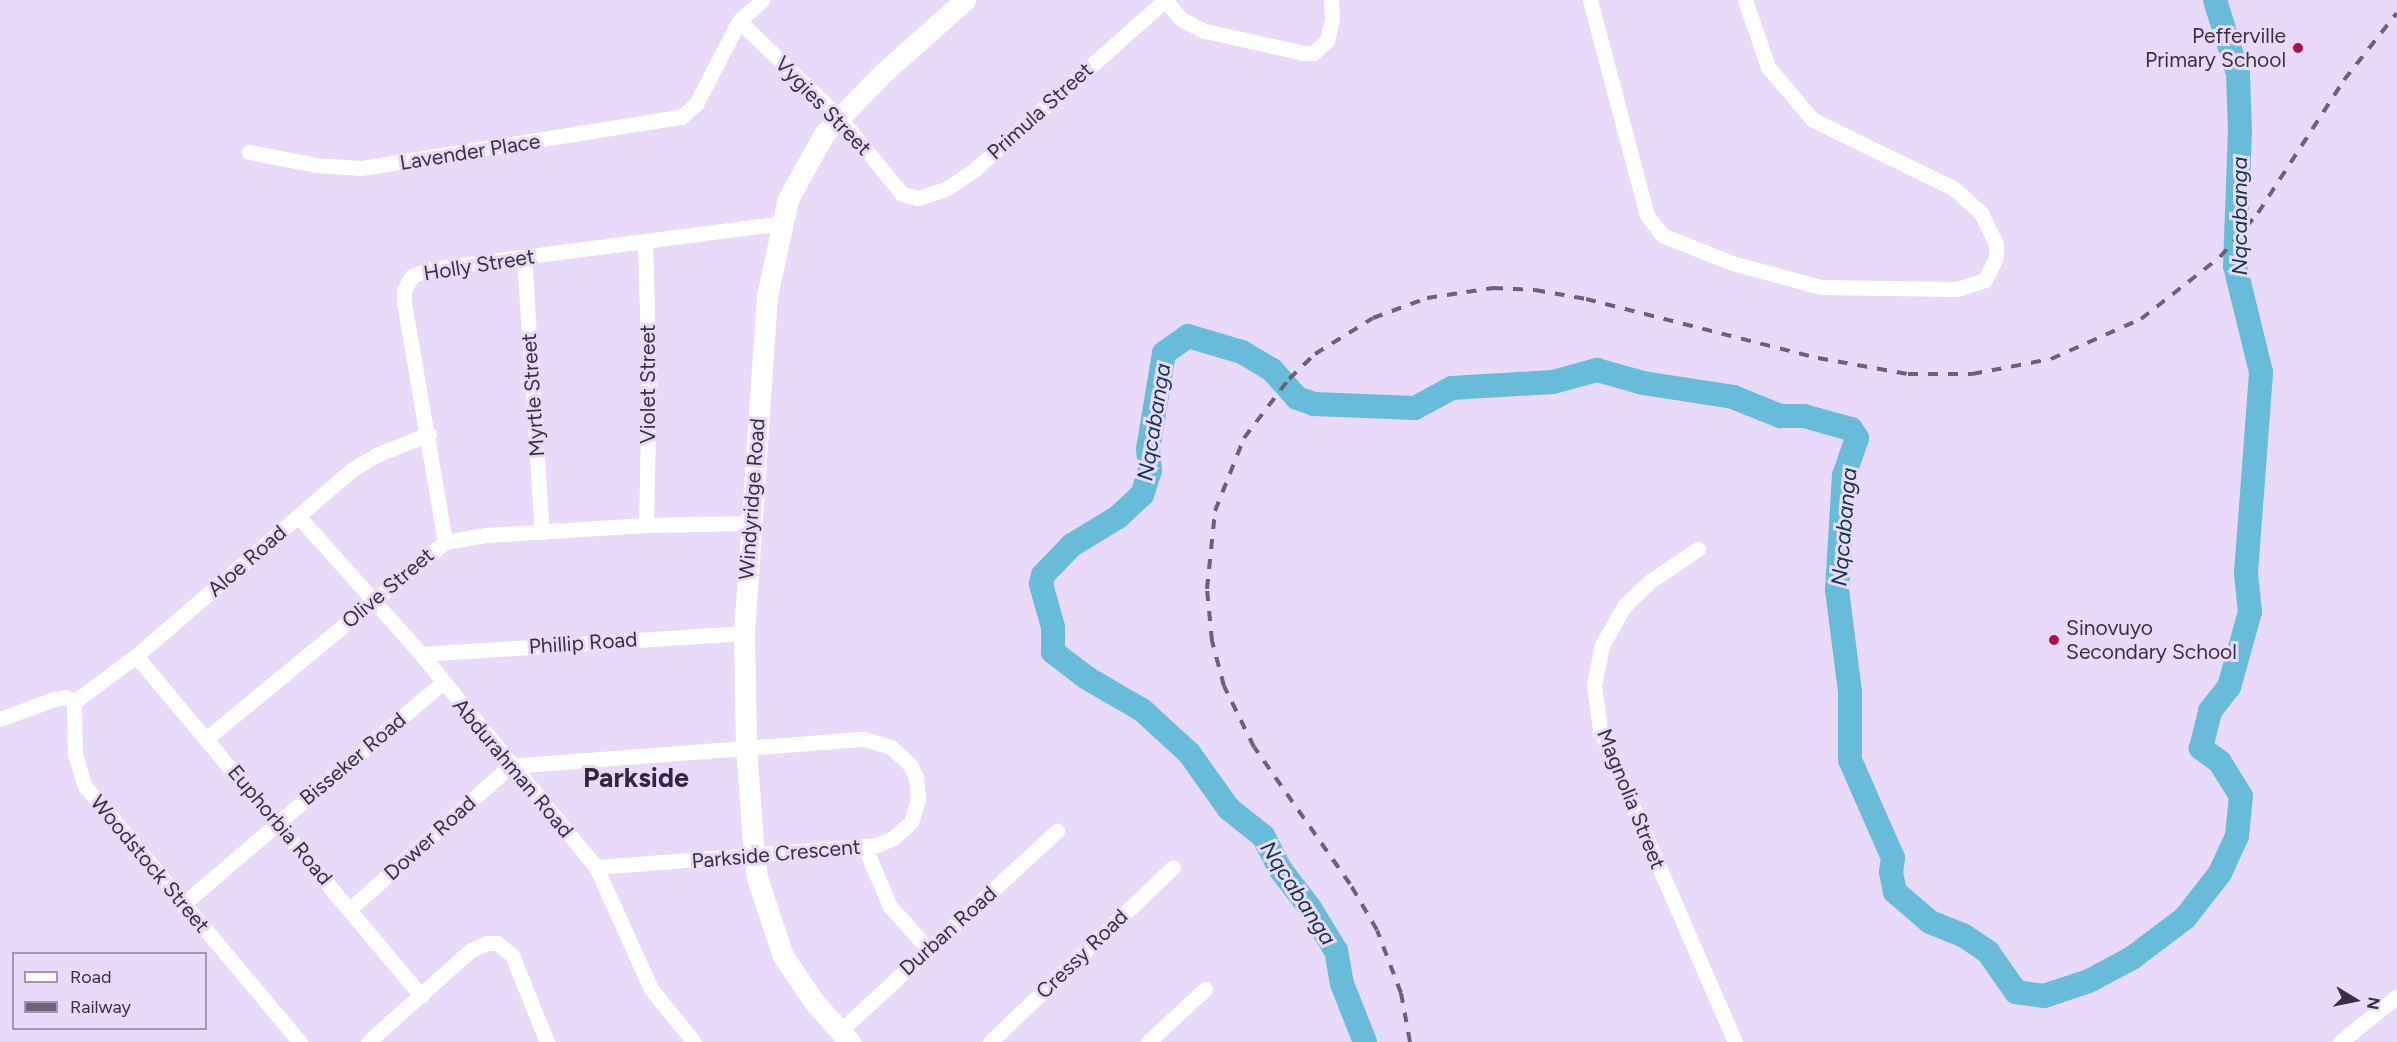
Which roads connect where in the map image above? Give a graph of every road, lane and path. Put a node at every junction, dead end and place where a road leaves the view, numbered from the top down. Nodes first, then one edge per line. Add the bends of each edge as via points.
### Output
1 (762, 0) edge
2 (965, 0) edge
3 (1165, 0) edge
4 (1331, 0) edge
5 (1590, 0) edge
6 (1745, 0) edge
7 (739, 21) junction
8 (838, 116) junction
9 (249, 152) dead end
10 (902, 194) joint
11 (781, 223) junction
12 (645, 243) junction
13 (524, 257) junction
14 (429, 434) junction
15 (299, 517) junction
16 (749, 523) junction
17 (646, 525) junction
18 (542, 532) junction
19 (445, 542) junction
20 (1698, 549) dead end
21 (373, 600) junction
22 (744, 633) junction
23 (422, 654) junction
24 (136, 656) junction
25 (442, 683) junction
26 (70, 699) junction
27 (0, 719) edge
28 (207, 738) junction
29 (746, 746) junction
30 (510, 766) junction
31 (278, 823) junction
32 (1057, 831) dead end
33 (865, 848) junction
34 (754, 856) junction
35 (596, 867) junction
36 (1173, 867) dead end
37 (182, 905) junction
38 (350, 909) junction
39 (928, 949) junction
40 (1205, 989) dead end
41 (421, 996) junction
42 (2397, 996) edge
43 (845, 1037) edge
44 (300, 1042) edge
45 (368, 1042) edge
46 (547, 1042) edge
47 (694, 1042) edge
48 (990, 1042) edge
49 (1149, 1042) edge
50 (1735, 1042) edge
51 (2340, 1042) edge

1 - 7 street
2 - 8 street, Windyridge Road
3 - 4 street via 1181,19 1204,32 1313,53 1322,48 1331,32
3 - 10 street, Primula Street via 974,171 936,194 918,198
5 - 6 street via 1647,215 1673,242 1821,287 1957,289 1985,280 1996,257 1994,233 1981,213 1953,188 1813,120 1768,67
7 - 8 street, Vygies Street
7 - 9 street, Lavender Place via 688,112 669,120 361,168 316,165
8 - 10 street, Vygies Street
8 - 11 street, Windyridge Road via 796,182
11 - 12 street, Holly Street
11 - 16 street, Windyridge Road via 767,296
12 - 13 street, Holly Street
12 - 17 street, Violet Street via 649,374
13 - 14 street, Holly Street via 429,269 406,282 404,302
13 - 18 street, Myrtle Street
14 - 15 street, Aloe Road via 376,455
14 - 19 street, Holly Street
15 - 21 street, Abdurahman Road
15 - 24 street, Aloe Road
16 - 17 street, Olive Street
16 - 22 street, Windyridge Road
17 - 18 street, Olive Street
18 - 19 street, Olive Street
19 - 21 street, Olive Street
20 - 50 street, Magnolia Street via 1649,582 1624,606 1602,645 1594,685 1600,730 1609,753
21 - 23 street, Abdurahman Road
21 - 28 street, Olive Street
22 - 23 street, Phillip Road
22 - 29 street, Windyridge Road
23 - 25 street, Abdurahman Road
24 - 26 street, Aloe Road
24 - 28 street, Euphorbia Road
25 - 30 street, Abdurahman Road
25 - 31 street, Bisseker Road
26 - 27 street, Aloe Road
26 - 37 street, Woodstock Street via 75,754 85,786
28 - 31 street, Euphorbia Road
29 - 30 street, Parkside Crescent
29 - 33 street, Parkside Crescent via 864,739 881,742 901,755 916,777 915,812 893,838
29 - 34 street, Windyridge Road
30 - 35 street, Abdurahman Road
30 - 38 street, Dower Road
31 - 37 street, Bisseker Road
31 - 38 street, Euphorbia Road
32 - 39 street, Durban Road
33 - 34 street, Parkside Crescent
33 - 39 street via 890,906
34 - 35 street, Parkside Crescent
34 - 43 street, Windyridge Road via 757,878 783,956
35 - 47 street, Abdurahman Road via 651,989
36 - 48 street, Cressy Road
37 - 44 street, Woodstock Street
38 - 41 street, Euphorbia Road
39 - 43 street, Durban Road
40 - 49 street
41 - 45 street
41 - 46 street via 471,950 487,943 504,947 521,970
42 - 51 street

